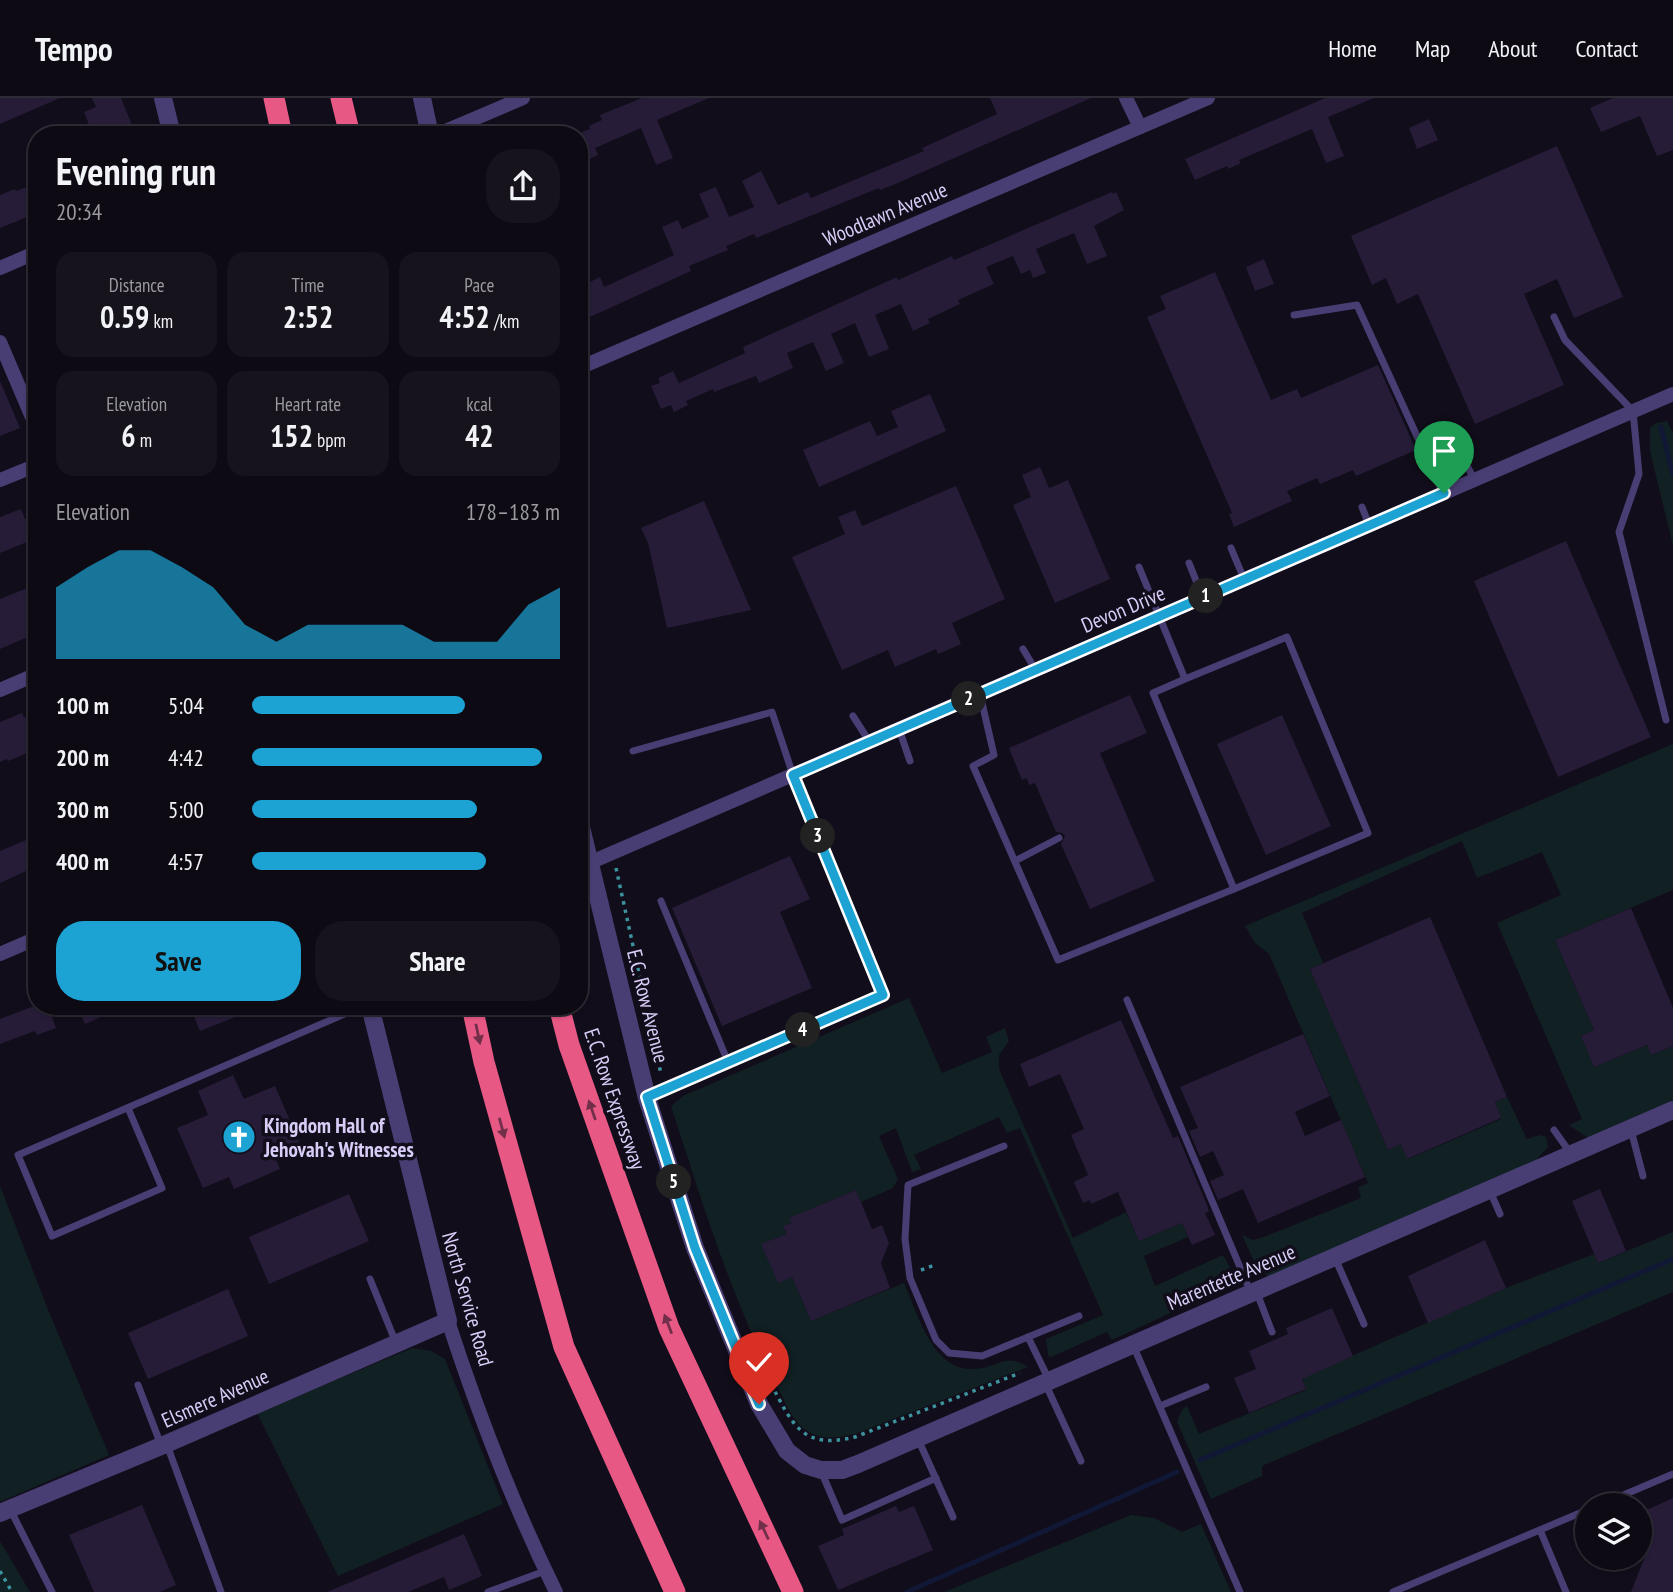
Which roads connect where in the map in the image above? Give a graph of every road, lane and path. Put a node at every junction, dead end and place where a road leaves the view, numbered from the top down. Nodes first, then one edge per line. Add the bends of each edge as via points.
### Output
1 (163, 98) edge
2 (274, 98) edge
3 (341, 98) edge
4 (422, 98) edge
5 (523, 98) edge
6 (1126, 98) edge
7 (1208, 98) edge
8 (170, 126) edge
9 (280, 126) edge
10 (348, 126) edge
11 (428, 126) edge
12 (457, 126) edge
13 (1139, 127) junction
14 (28, 256) edge
15 (0, 268) edge
16 (1294, 315) dead end
17 (1553, 317) dead end
18 (0, 342) edge
19 (588, 364) edge
20 (1673, 394) edge
21 (28, 408) edge
22 (1633, 411) junction
23 (1457, 447) dead end
24 (28, 469) edge
25 (0, 480) edge
26 (1474, 480) junction
27 (1444, 493) junction
28 (1362, 507) dead end
29 (1369, 526) junction
30 (1231, 548) dead end
31 (1189, 563) dead end
32 (1139, 567) dead end
33 (1245, 580) junction
34 (1203, 598) junction
35 (1159, 617) junction
36 (1023, 649) dead end
37 (1035, 670) junction
38 (28, 678) edge
39 (1185, 679) junction
40 (0, 690) edge
41 (980, 694) junction
42 (853, 716) dead end
43 (1666, 720) dead end
44 (899, 729) junction
45 (870, 742) junction
46 (633, 751) dead end
47 (910, 761) dead end
48 (793, 775) junction
49 (1059, 838) dead end
50 (588, 859) edge
51 (1015, 861) junction
52 (589, 863) junction
53 (616, 868) dead end
54 (1234, 889) junction
55 (661, 901) dead end
56 (28, 943) edge
57 (0, 954) edge
58 (1127, 1000) dead end
59 (342, 1015) edge
60 (372, 1015) edge
61 (474, 1015) edge
62 (561, 1015) edge
63 (728, 1062) junction
64 (659, 1066) dead end
65 (647, 1097) junction
66 (128, 1108) junction
67 (1673, 1110) edge
68 (1631, 1129) junction
69 (1555, 1130) dead end
70 (1004, 1146) dead end
71 (1571, 1155) junction
72 (1643, 1176) dead end
73 (1490, 1190) junction
74 (1500, 1213) dead end
75 (1334, 1257) junction
76 (935, 1265) dead end
77 (921, 1270) dead end
78 (370, 1279) dead end
79 (1254, 1292) junction
80 (1079, 1316) dead end
81 (448, 1321) junction
82 (1364, 1324) dead end
83 (1272, 1332) dead end
84 (1028, 1337) junction
85 (396, 1343) junction
86 (1133, 1345) junction
87 (565, 1348) junction
88 (1026, 1371) dead end
89 (766, 1375) dead end
90 (1047, 1382) junction
91 (138, 1385) dead end
92 (1206, 1387) dead end
93 (1160, 1406) junction
94 (918, 1438) junction
95 (164, 1445) junction
96 (1081, 1461) dead end
97 (813, 1468) junction
98 (1673, 1474) edge
99 (936, 1478) junction
100 (1628, 1493) edge
101 (5, 1511) edge
102 (1575, 1515) edge
103 (953, 1517) dead end
104 (1540, 1530) junction
105 (0, 1571) edge
106 (545, 1571) junction
107 (12, 1592) edge
108 (52, 1592) edge
109 (221, 1592) edge
110 (488, 1592) edge
111 (556, 1592) edge
112 (662, 1592) edge
113 (675, 1592) edge
114 (793, 1592) edge
115 (1240, 1592) edge
116 (1393, 1592) edge
117 (1566, 1592) edge

1 - 8 street
2 - 9 highway
3 - 10 highway
4 - 11 street
5 - 12 street
6 - 13 street
7 - 13 street, Woodlawn Avenue
13 - 19 street, Woodlawn Avenue
14 - 15 street
16 - 27 lane via 1357,305
17 - 22 lane via 1564,340
18 - 21 street
20 - 22 street, Devon Drive
22 - 26 street, Devon Drive
22 - 43 lane via 1639,474 1619,532
23 - 26 lane
24 - 25 street
26 - 27 street, Devon Drive
27 - 29 street, Devon Drive
28 - 29 lane
29 - 33 street, Devon Drive
30 - 33 lane
31 - 34 lane
32 - 35 lane
33 - 34 street, Devon Drive
34 - 35 street, Devon Drive
35 - 37 street, Devon Drive
35 - 39 lane
36 - 37 lane
37 - 41 street, Devon Drive
38 - 40 street
39 - 54 lane via 1153,693
39 - 54 lane via 1287,637 1368,833
41 - 44 street, Devon Drive
41 - 51 lane via 994,755 973,766
42 - 45 lane
44 - 45 street, Devon Drive
44 - 47 lane
45 - 48 street, Devon Drive
46 - 48 lane via 772,712
48 - 52 street, Devon Drive
48 - 63 lane via 883,995
49 - 51 lane
50 - 52 street, E.C. Row Avenue
51 - 54 lane via 1058,960
52 - 65 street, E.C. Row Avenue
53 - 64 path
55 - 63 lane
56 - 57 street
58 - 79 lane
59 - 66 lane
60 - 81 street, North Service Road
61 -> 87 highway
114 -> 62 highway, E.C. Row Expressway via 669,1328
63 - 65 lane
65 - 97 street, E.C. Row Avenue via 695,1248 759,1404 787,1451
66 - 66 lane via 18,1155 52,1236 162,1188
67 - 68 street, Marentette Avenue
68 - 71 street, Marentette Avenue
68 - 72 lane
69 - 71 lane
70 - 84 lane via 908,1185 905,1239 910,1278 936,1340 949,1353 982,1356
71 - 73 street, Marentette Avenue
73 - 74 lane
73 - 75 street, Marentette Avenue
75 - 79 street, Marentette Avenue
75 - 82 lane
76 - 77 path
78 - 85 lane
79 - 83 lane
79 - 86 street, Marentette Avenue
80 - 84 lane
81 - 85 street, Elsmere Avenue
81 - 106 street, North Service Road
84 - 90 lane
85 - 95 street, Elsmere Avenue
86 - 90 street, Marentette Avenue
86 - 93 lane
87 - 112 highway
87 - 113 highway
88 - 89 path via 834,1442 809,1437 791,1420
90 - 94 street, Marentette Avenue
90 - 96 lane
91 - 95 lane
92 - 93 lane
93 - 115 lane
94 - 97 street, Marentette Avenue via 842,1470
94 - 99 lane
95 - 101 street, Elsmere Avenue
95 - 109 lane
97 - 99 lane via 842,1520
98 - 100 lane
99 - 103 lane
101 - 108 lane
102 - 104 lane
104 - 116 lane
104 - 117 lane
105 - 107 path
106 - 110 lane
106 - 111 street, North Service Road

